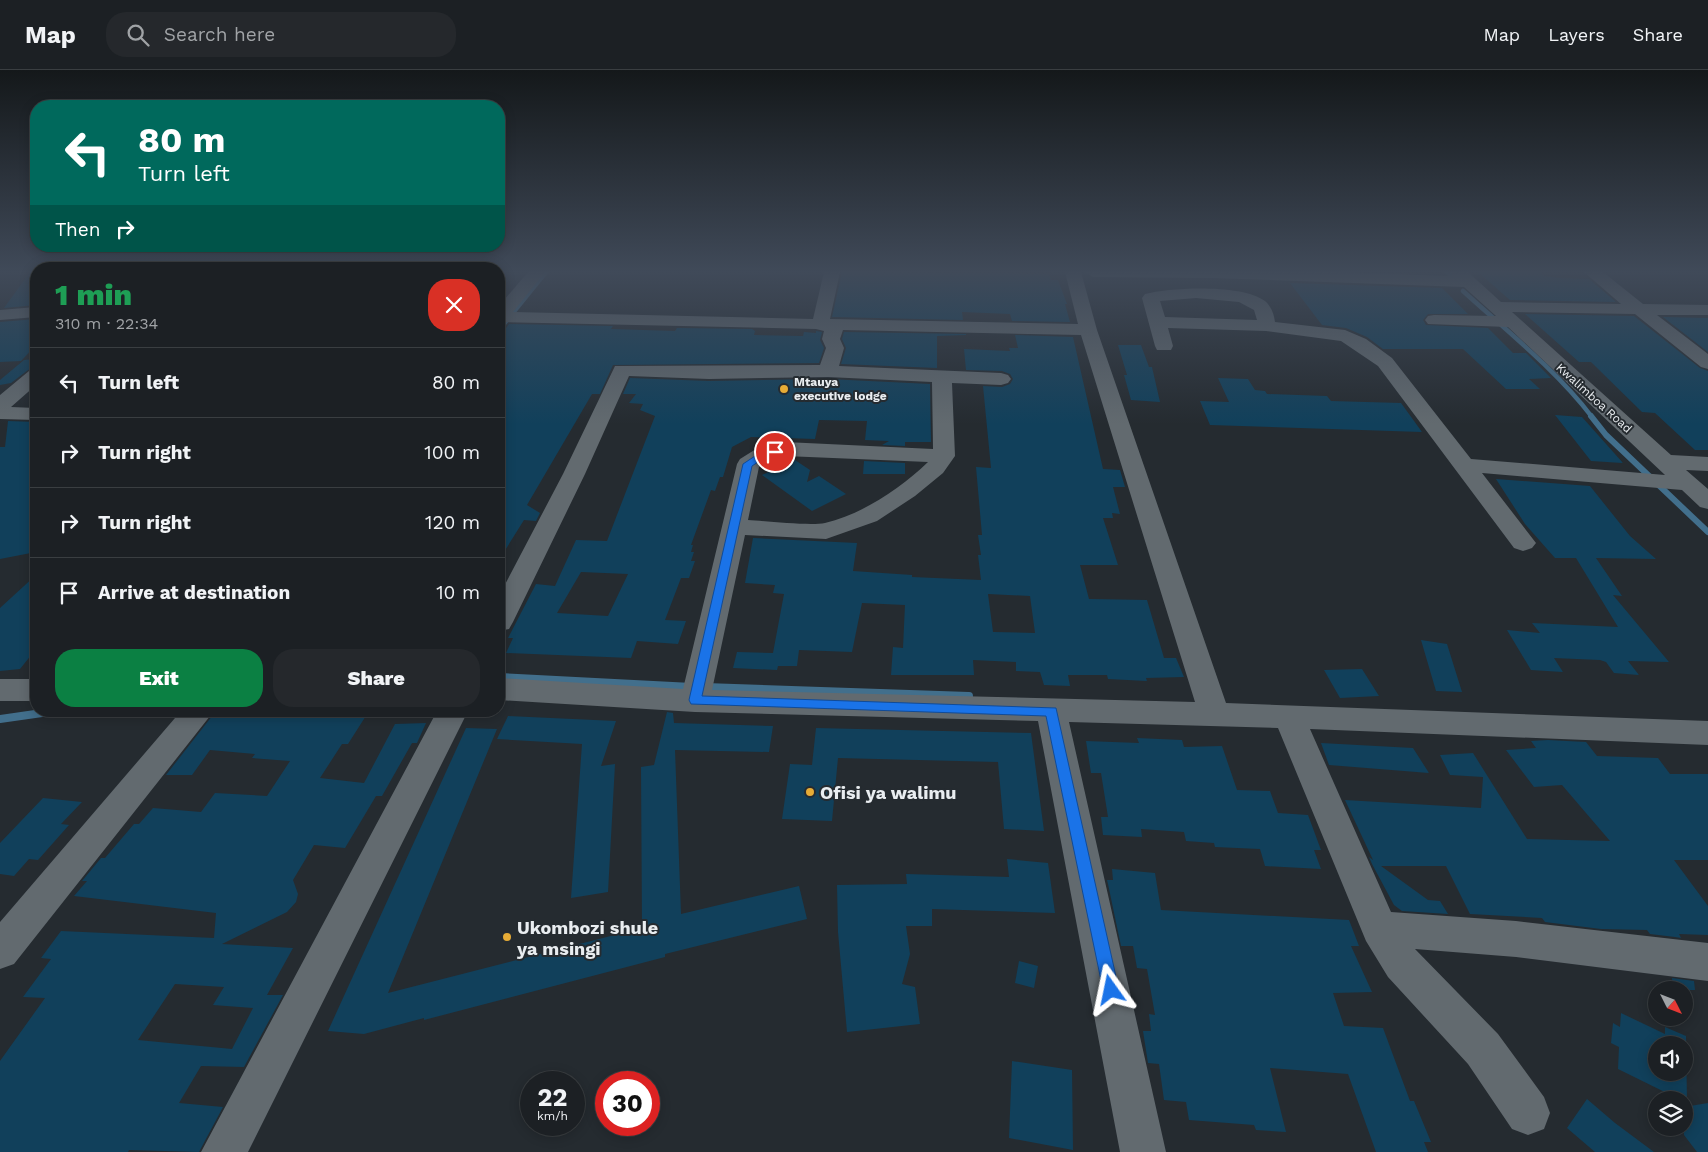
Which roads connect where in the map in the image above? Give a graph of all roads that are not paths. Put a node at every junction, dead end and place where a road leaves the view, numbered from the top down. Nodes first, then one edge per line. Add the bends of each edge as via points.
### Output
1 (751, 322) edge
2 (1086, 322) edge
3 (1157, 322) edge
4 (1170, 322) edge
5 (1266, 322) edge
6 (1512, 322) edge
7 (1657, 322) edge
8 (820, 325) junction
9 (1266, 326) junction
10 (1088, 330) junction
11 (1164, 346) dead end
12 (1708, 362) edge
13 (828, 372) junction
14 (942, 377) junction
15 (1001, 379) dead end
16 (30, 382) edge
17 (4, 411) edge
18 (30, 413) edge
19 (0, 433) edge
20 (944, 456) junction
21 (1665, 462) junction
22 (1708, 464) edge
23 (1462, 465) junction
24 (1689, 484) junction
25 (1708, 502) edge
26 (734, 527) junction
27 (1523, 543) dead end
28 (505, 610) edge
29 (505, 689) edge
30 (0, 690) edge
31 (30, 690) edge
32 (695, 700) junction
33 (1051, 711) junction
34 (1214, 714) junction
35 (194, 717) edge
36 (450, 717) edge
37 (1289, 717) junction
38 (1708, 733) edge
39 (1379, 929) junction
40 (0, 951) edge
41 (1708, 962) edge
42 (1528, 1113) dead end
43 (224, 1152) edge
44 (1143, 1152) edge

1 - 8 street
2 - 10 street
3 - 11 street
4 - 9 street
5 - 9 street
6 - 21 street, Kwalimboa Road
7 - 12 street
8 - 10 street
8 - 13 street via 834,328 831,339 835,348
9 - 23 street via 1345,336 1359,343 1385,362
10 - 34 street
13 - 14 street
13 - 28 street via 622,370
14 - 15 street
14 - 20 street
16 - 17 street
17 - 18 street
17 - 19 street
20 - 26 street via 936,468 907,491 868,516 826,531
20 - 26 street via 785,449 764,454 748,464
21 - 22 street
21 - 24 street, Kwalimboa Road
23 - 24 street
23 - 27 street
24 - 25 street, Kwalimboa Road
26 - 32 street
29 - 32 street
30 - 31 street
32 - 33 street
33 - 34 street
33 - 44 street
34 - 37 street
35 - 40 street
36 - 43 street
37 - 38 street
37 - 39 street
39 - 41 street via 1516,939
39 - 42 street via 1402,964 1466,1029

